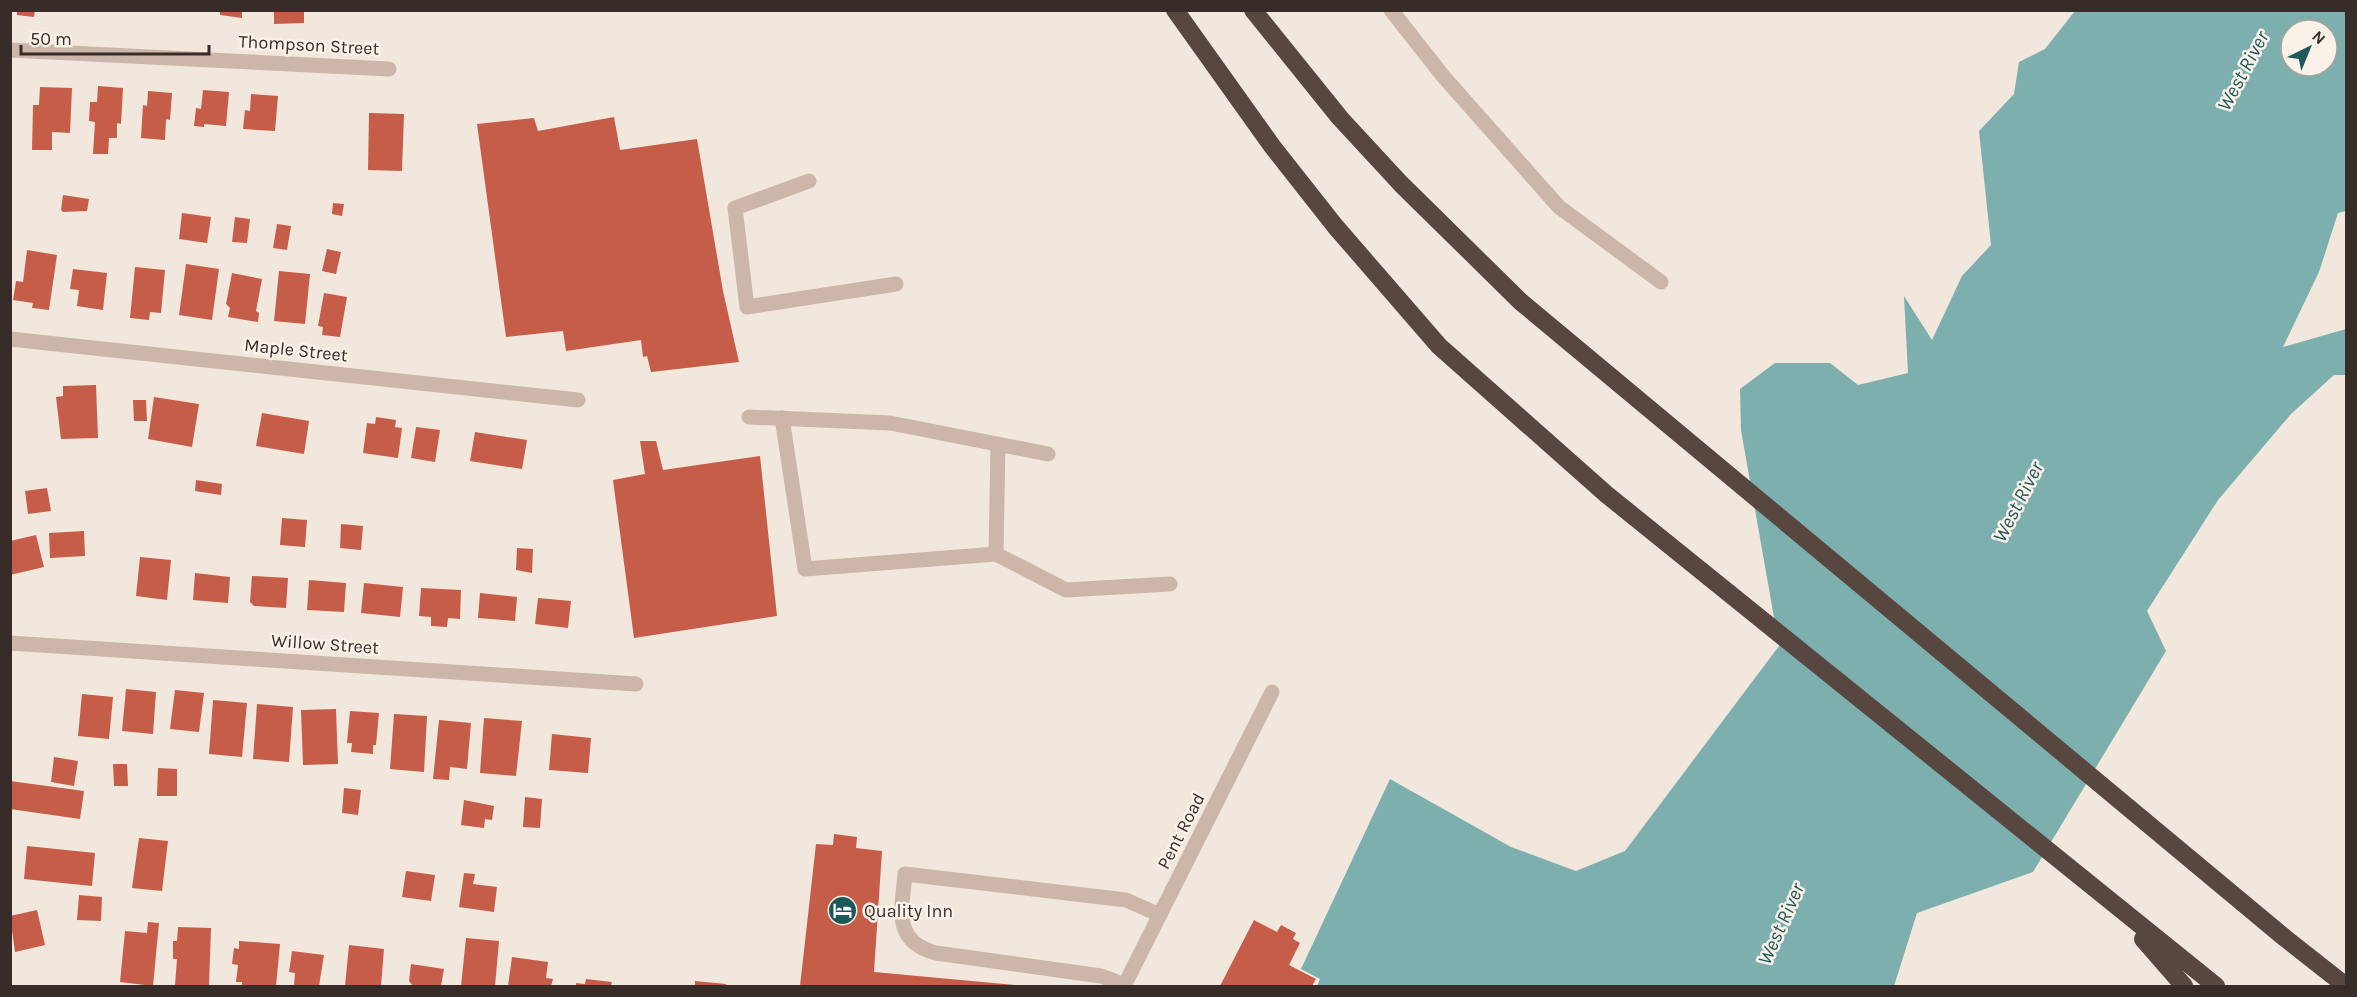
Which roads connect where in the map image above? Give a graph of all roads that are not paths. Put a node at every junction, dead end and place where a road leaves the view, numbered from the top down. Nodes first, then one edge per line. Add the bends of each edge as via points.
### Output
1 (1175, 10) edge
2 (1253, 10) edge
3 (1391, 10) edge
4 (10, 50) edge
5 (389, 69) dead end
6 (809, 181) dead end
7 (1660, 282) dead end
8 (896, 284) dead end
9 (10, 339) edge
10 (578, 400) dead end
11 (749, 417) dead end
12 (782, 418) junction
13 (998, 444) junction
14 (1048, 454) dead end
15 (996, 554) junction
16 (1170, 584) dead end
17 (10, 644) edge
18 (636, 684) dead end
19 (1272, 692) dead end
20 (2113, 903) junction
21 (1160, 915) junction
22 (1125, 986) edge
23 (2184, 987) edge
24 (2216, 987) edge
25 (2346, 987) edge

1 - 20 highway via 1235,97 1335,226 1439,346 1606,494
2 - 25 highway via 1340,118 1401,184 1538,317
3 - 7 street via 1443,76 1559,207
4 - 5 street, Thompson Street
6 - 8 street via 735,208 747,307
9 - 10 street, Maple Street
11 - 12 street
12 - 13 street via 890,423
12 - 15 street via 805,569
13 - 14 street
13 - 15 street
15 - 16 street via 1066,590
17 - 18 street, Willow Street
19 - 21 street, Pent Road
20 - 23 highway
20 - 24 highway
21 - 22 street, Pent Road
21 - 22 street via 1126,900 905,874 902,922 906,934 921,948 1101,976

